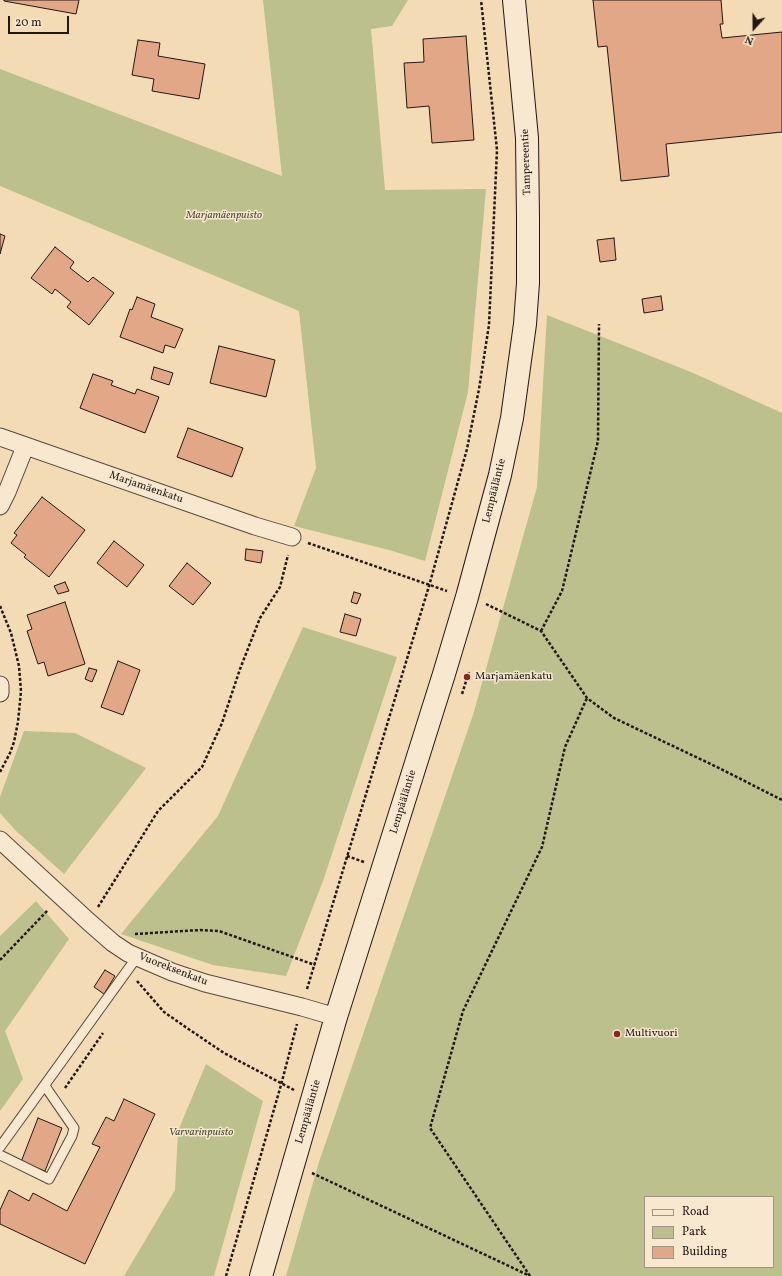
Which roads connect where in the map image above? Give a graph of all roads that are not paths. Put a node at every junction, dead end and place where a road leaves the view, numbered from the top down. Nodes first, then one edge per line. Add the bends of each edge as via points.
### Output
1 (514, 0) edge
2 (525, 324) joint
3 (0, 437) edge
4 (25, 447) junction
5 (0, 506) edge
6 (292, 538) road end
7 (0, 685) edge
8 (0, 693) edge
9 (0, 840) edge
10 (137, 957) junction
11 (336, 1017) junction
12 (45, 1086) junction
13 (0, 1147) edge
14 (0, 1155) edge
15 (262, 1276) edge

1 - 2 main road, Tampereentie via 526,138 528,283
2 - 11 main road, Lempääläntie via 512,418 496,490 444,674
3 - 4 street, Marjamäenkatu
4 - 5 street
4 - 6 street, Marjamäenkatu
7 - 8 street
9 - 10 street, Vuoreksenkatu via 113,943
10 - 11 street, Vuoreksenkatu via 205,983
10 - 12 lane
11 - 15 main road, Lempääläntie
12 - 13 lane
12 - 14 lane via 74,1128 49,1179

